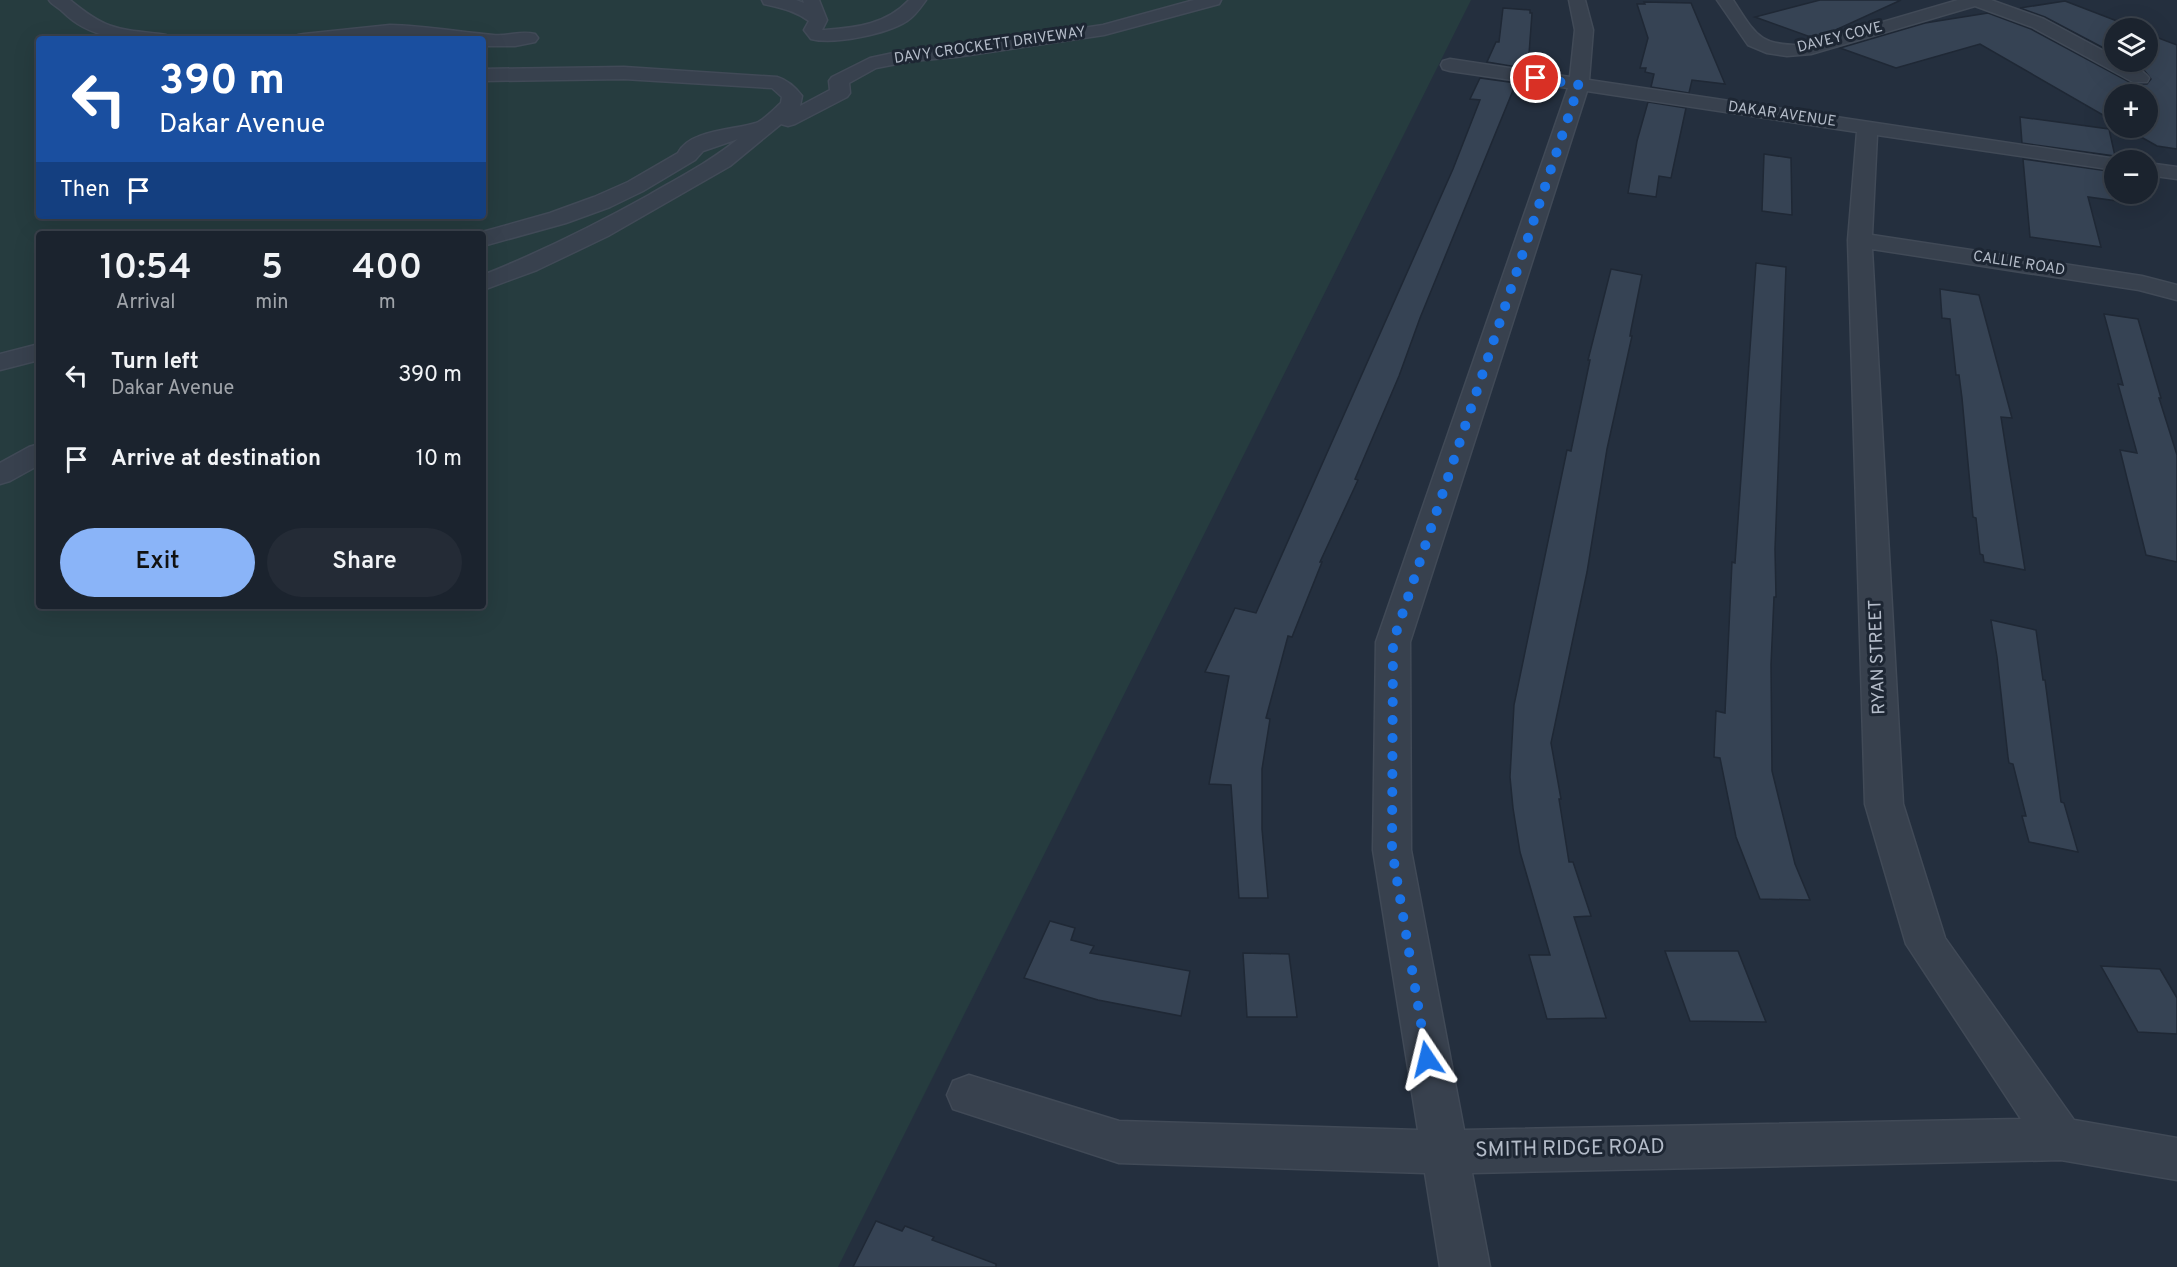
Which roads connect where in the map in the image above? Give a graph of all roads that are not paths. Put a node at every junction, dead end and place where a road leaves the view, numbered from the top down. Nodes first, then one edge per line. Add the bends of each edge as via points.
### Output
1 (57, 0) edge
2 (770, 0) edge
3 (811, 0) edge
4 (918, 0) edge
5 (1213, 0) edge
6 (1577, 0) edge
7 (1725, 0) edge
8 (1976, 0) edge
9 (818, 20) junction
10 (138, 36) edge
11 (333, 36) edge
12 (466, 36) edge
13 (486, 39) edge
14 (486, 41) edge
15 (1450, 64) dead end
16 (486, 75) edge
17 (2140, 78) dead end
18 (1579, 85) junction
19 (788, 120) dead end
20 (763, 127) junction
21 (1867, 127) junction
22 (2104, 162) edge
23 (2158, 170) edge
24 (2177, 173) edge
25 (486, 238) edge
26 (1860, 240) junction
27 (486, 282) edge
28 (2177, 293) edge
29 (36, 352) edge
30 (0, 362) edge
31 (36, 455) edge
32 (0, 474) edge
33 (969, 1095) dead end
34 (2061, 1139) junction
35 (1443, 1152) junction
36 (2177, 1159) edge
37 (1465, 1267) edge

1 - 10 street via 92,25
2 - 9 street via 792,4
3 - 9 street
4 - 9 street via 900,18 850,33 817,35 813,30
5 - 19 street, DAVY CROCKETT DRIVEWAY via 1104,30 870,64 839,81 840,93
6 - 18 street via 1584,30
7 - 8 street, DAVEY COVE via 1755,44 1793,51
8 - 17 street via 2038,23
11 - 12 street via 390,30
13 - 14 street via 529,38
15 - 18 street, DAKAR AVENUE
16 - 20 street via 624,73 777,83 792,96 791,105
18 - 21 street, DAKAR AVENUE
18 - 35 street via 1393,642 1392,850
20 - 25 street via 693,147 688,156 645,182 602,202
20 - 27 street via 723,162 600,231
21 - 22 street, DAKAR AVENUE
21 - 26 street, RYAN STREET
23 - 24 street
26 - 28 street, CALLIE ROAD via 2142,283
26 - 34 street, RYAN STREET via 1884,804 1926,944
29 - 30 street
31 - 32 street
33 - 35 street, SMITH RIDGE ROAD via 1119,1142
34 - 35 street, SMITH RIDGE ROAD
34 - 36 street, SMITH RIDGE ROAD
35 - 37 street

